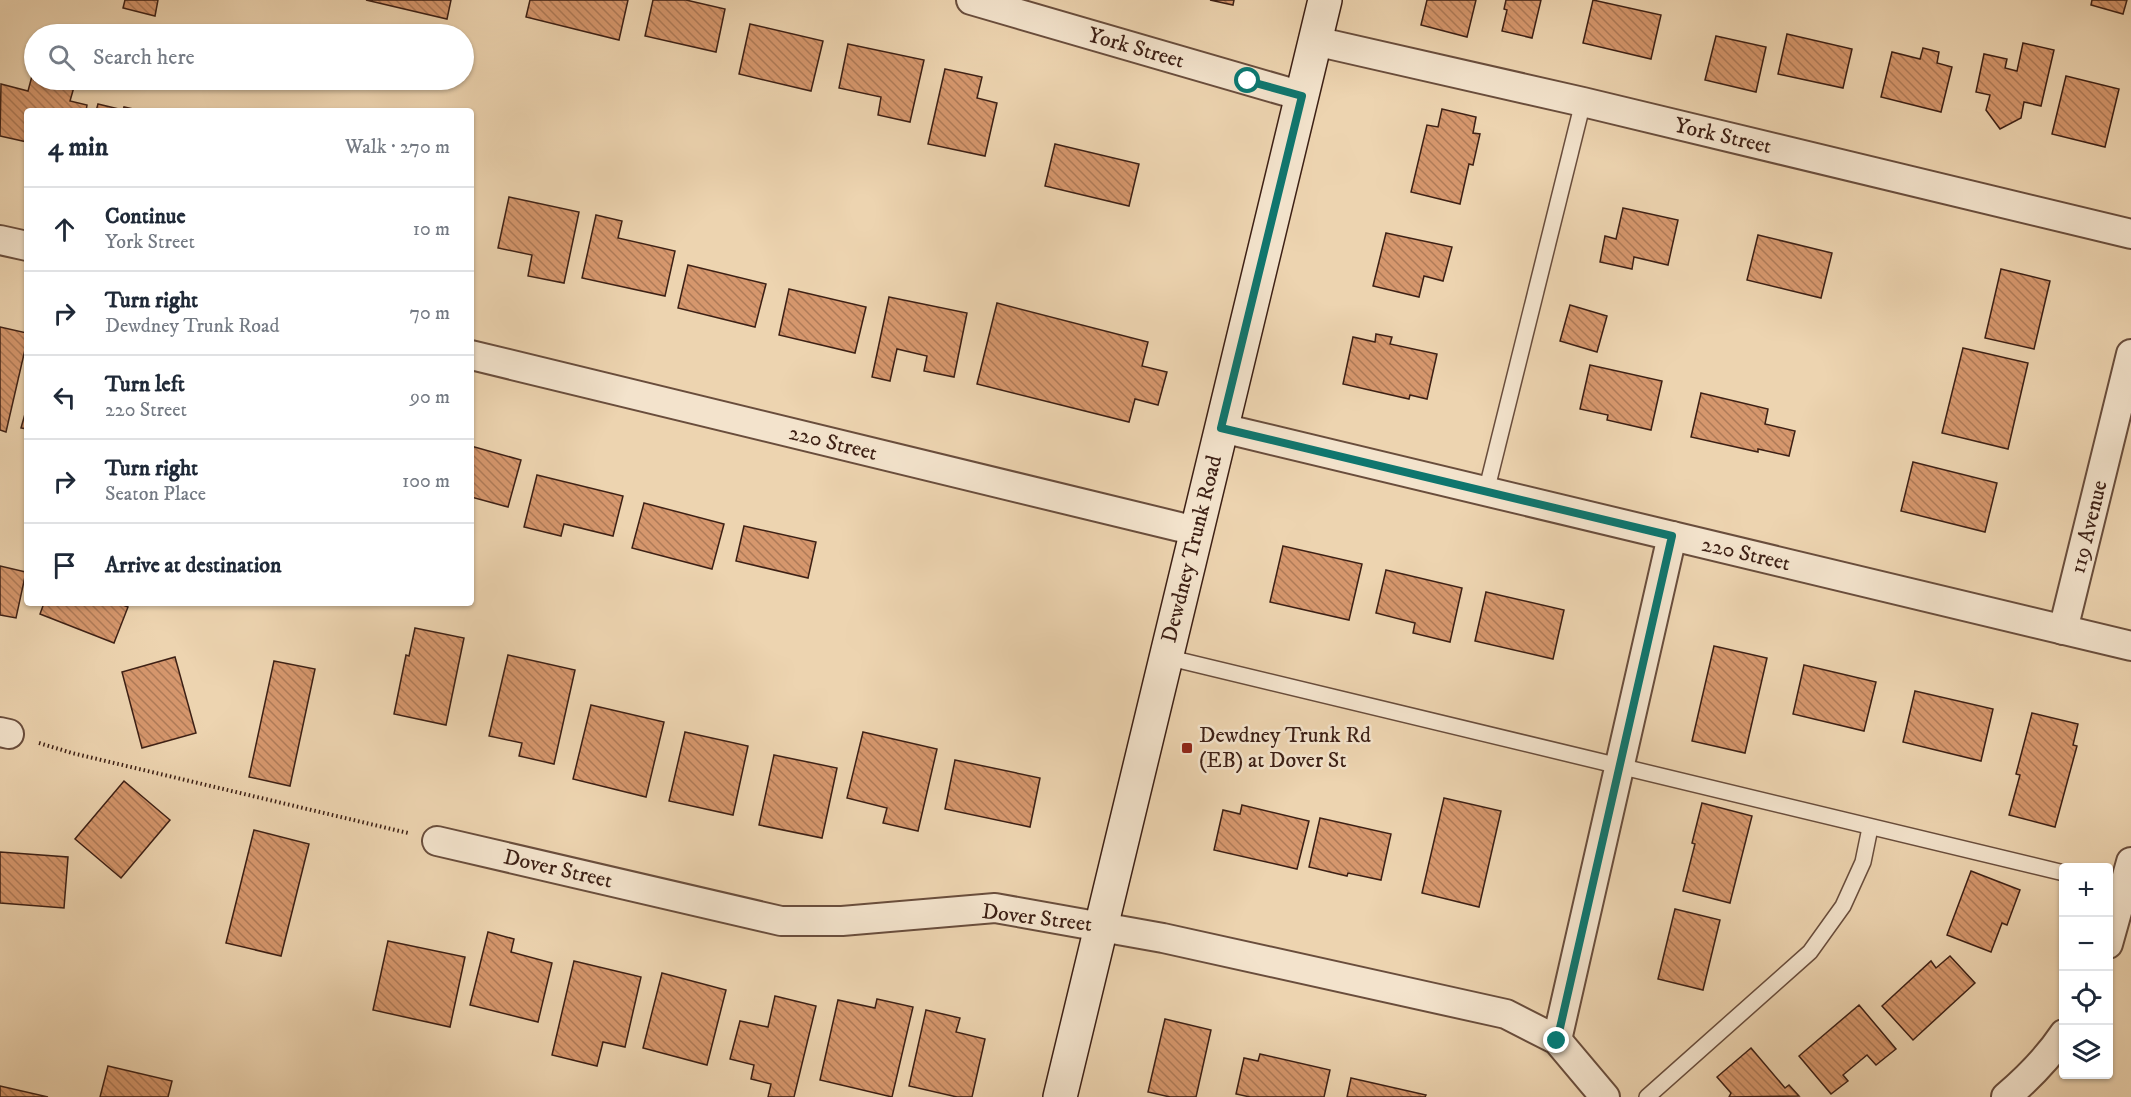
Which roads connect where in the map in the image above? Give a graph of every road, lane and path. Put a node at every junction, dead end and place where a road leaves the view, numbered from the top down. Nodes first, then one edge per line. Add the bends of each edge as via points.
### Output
1 (971, 0) edge
2 (1325, 0) edge
3 (1315, 41) junction
4 (1302, 96) junction
5 (1583, 102) junction
6 (2131, 234) edge
7 (0, 240) edge
8 (24, 245) edge
9 (2131, 354) edge
10 (474, 356) edge
11 (1221, 428) junction
12 (1486, 492) junction
13 (1196, 531) junction
14 (1672, 536) junction
15 (2063, 630) junction
16 (2131, 646) edge
17 (1166, 657) junction
18 (5, 733) edge
19 (1619, 768) junction
20 (1870, 828) junction
21 (436, 841) joint
22 (2059, 872) edge
23 (2124, 881) edge
24 (1100, 925) junction
25 (2113, 927) edge
26 (1557, 1041) junction
27 (2059, 1041) edge
28 (1060, 1097) edge
29 (1605, 1097) edge
30 (1647, 1097) edge
31 (2006, 1097) edge

1 - 4 street, York Street
2 - 3 main road, Dewdney Trunk Road
3 - 4 main road, Dewdney Trunk Road
3 - 5 street, York Street
4 - 11 main road, Dewdney Trunk Road
5 - 6 street, York Street
5 - 12 lane
7 - 8 street
9 - 15 street, 119 Avenue
10 - 13 street, 220 Street
11 - 12 street, 220 Street
11 - 13 main road, Dewdney Trunk Road
12 - 14 street, 220 Street
13 - 17 main road, Dewdney Trunk Road
14 - 15 street, 220 Street
14 - 19 street
15 - 16 street, 220 Street
17 - 19 lane
17 - 24 main road, Dewdney Trunk Road
18 - 21 path via 72,753
19 - 20 lane
19 - 26 street
20 - 22 lane
20 - 30 lane via 1863,862 1843,906 1810,952
21 - 24 street, Dover Street via 781,921 842,921 995,908
23 - 25 street
24 - 26 street, Dover Street via 1506,1014
24 - 28 main road, Dewdney Trunk Road
26 - 29 street, Dover Street
27 - 31 street

